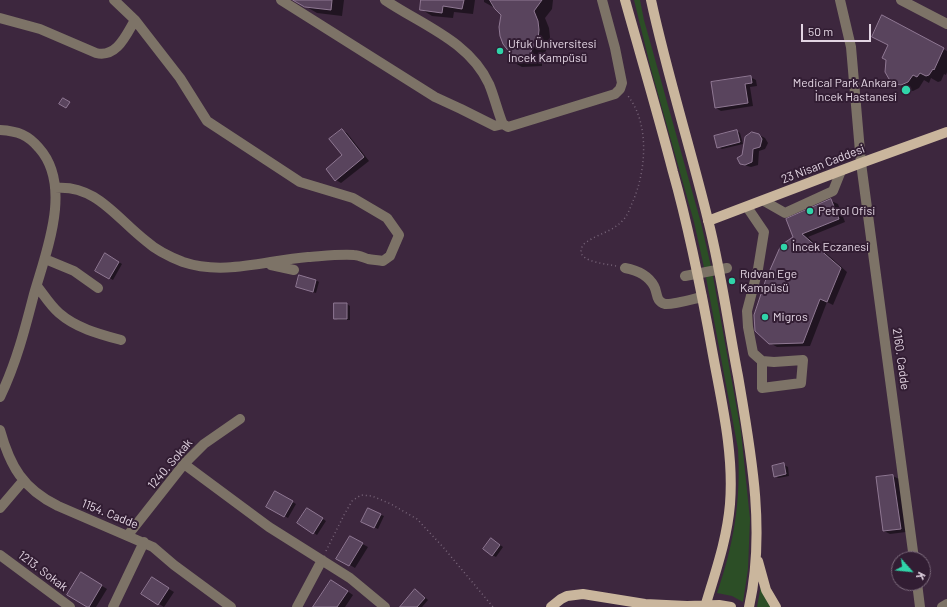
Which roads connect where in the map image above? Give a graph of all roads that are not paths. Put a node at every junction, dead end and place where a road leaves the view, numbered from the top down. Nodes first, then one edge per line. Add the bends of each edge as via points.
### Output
1 (114, 0) edge
2 (280, 0) edge
3 (385, 0) edge
4 (602, 0) edge
5 (625, 0) edge
6 (650, 0) edge
7 (840, 0) edge
8 (901, 0) edge
9 (0, 18) edge
10 (135, 20) junction
11 (947, 24) edge
12 (503, 124) junction
13 (0, 130) edge
14 (947, 132) edge
15 (861, 162) junction
16 (841, 170) junction
17 (55, 188) junction
18 (764, 201) junction
19 (747, 207) junction
20 (708, 221) junction
21 (45, 259) junction
22 (259, 263) junction
23 (625, 268) road end
24 (722, 269) junction
25 (294, 270) dead end
26 (697, 274) junction
27 (686, 276) dead end
28 (37, 286) junction
29 (98, 288) dead end
30 (702, 297) junction
31 (122, 340) dead end
32 (762, 361) junction
33 (0, 397) edge
34 (240, 419) dead end
35 (0, 430) edge
36 (184, 464) junction
37 (23, 481) junction
38 (0, 508) edge
39 (128, 536) junction
40 (144, 542) junction
41 (913, 551) edge
42 (0, 555) edge
43 (757, 555) junction
44 (322, 560) junction
45 (918, 591) edge
46 (626, 604) edge
47 (947, 604) edge
48 (647, 606) edge
49 (70, 607) edge
50 (113, 607) edge
51 (231, 607) edge
52 (298, 607) edge
53 (385, 607) edge
54 (550, 607) edge
55 (705, 607) edge
56 (731, 607) edge
57 (749, 607) edge
58 (776, 607) edge
59 (920, 607) edge
60 (942, 607) edge

1 - 10 street
2 - 12 street via 435,98 495,126
3 - 12 street via 446,36 471,57 489,84
4 - 12 street via 615,48 622,83 620,89 615,94 510,126
5 - 26 main road via 674,173
6 - 20 main road
7 - 15 street, 2160. Cadde via 851,47
8 - 11 street
9 - 10 street via 40,29 104,54 118,47
10 - 22 street via 180,78 207,121 300,182 353,198 387,218 399,235 390,256 383,261 370,260 355,254
13 - 17 street via 27,136 35,144 51,166
14 - 15 main road, 23 Nisan Caddesi
15 - 16 main road, 23 Nisan Caddesi
15 - 41 street, 2160. Cadde
16 - 18 main road, 23 Nisan Caddesi
16 - 18 street via 833,191 785,213
17 - 21 street via 54,213
17 - 22 street via 75,189 105,203 145,241 181,261 199,267 230,268
18 - 19 main road, 23 Nisan Caddesi
19 - 20 main road, 23 Nisan Caddesi
19 - 32 street via 764,232 747,311 753,353
20 - 24 main road
21 - 28 street
21 - 29 street via 74,271
22 - 25 street
23 - 30 street via 646,277 655,287 657,298 662,303
24 - 26 street
24 - 43 main road via 747,427 756,509
26 - 27 street
26 - 30 main road
28 - 31 street via 58,312 71,322
28 - 33 street via 17,355
30 - 55 main road via 726,426 731,478 726,531
32 - 32 street via 803,360 801,383 762,388
34 - 36 street, 1240. Sokak via 204,444
35 - 37 street, 1154. Cadde
36 - 39 street, 1240. Sokak
36 - 44 street via 252,515
37 - 38 street
37 - 39 street, 1154. Cadde via 45,500
39 - 40 street, 1154. Cadde
40 - 50 street
40 - 51 street, 1154. Cadde
42 - 49 street, 1213. Sokak
43 - 57 main road
43 - 58 main road via 766,590
44 - 52 street
44 - 53 street via 350,578
45 - 59 street
46 - 48 main road
46 - 54 main road via 575,594 561,599
47 - 60 street
48 - 55 main road
55 - 56 main road

